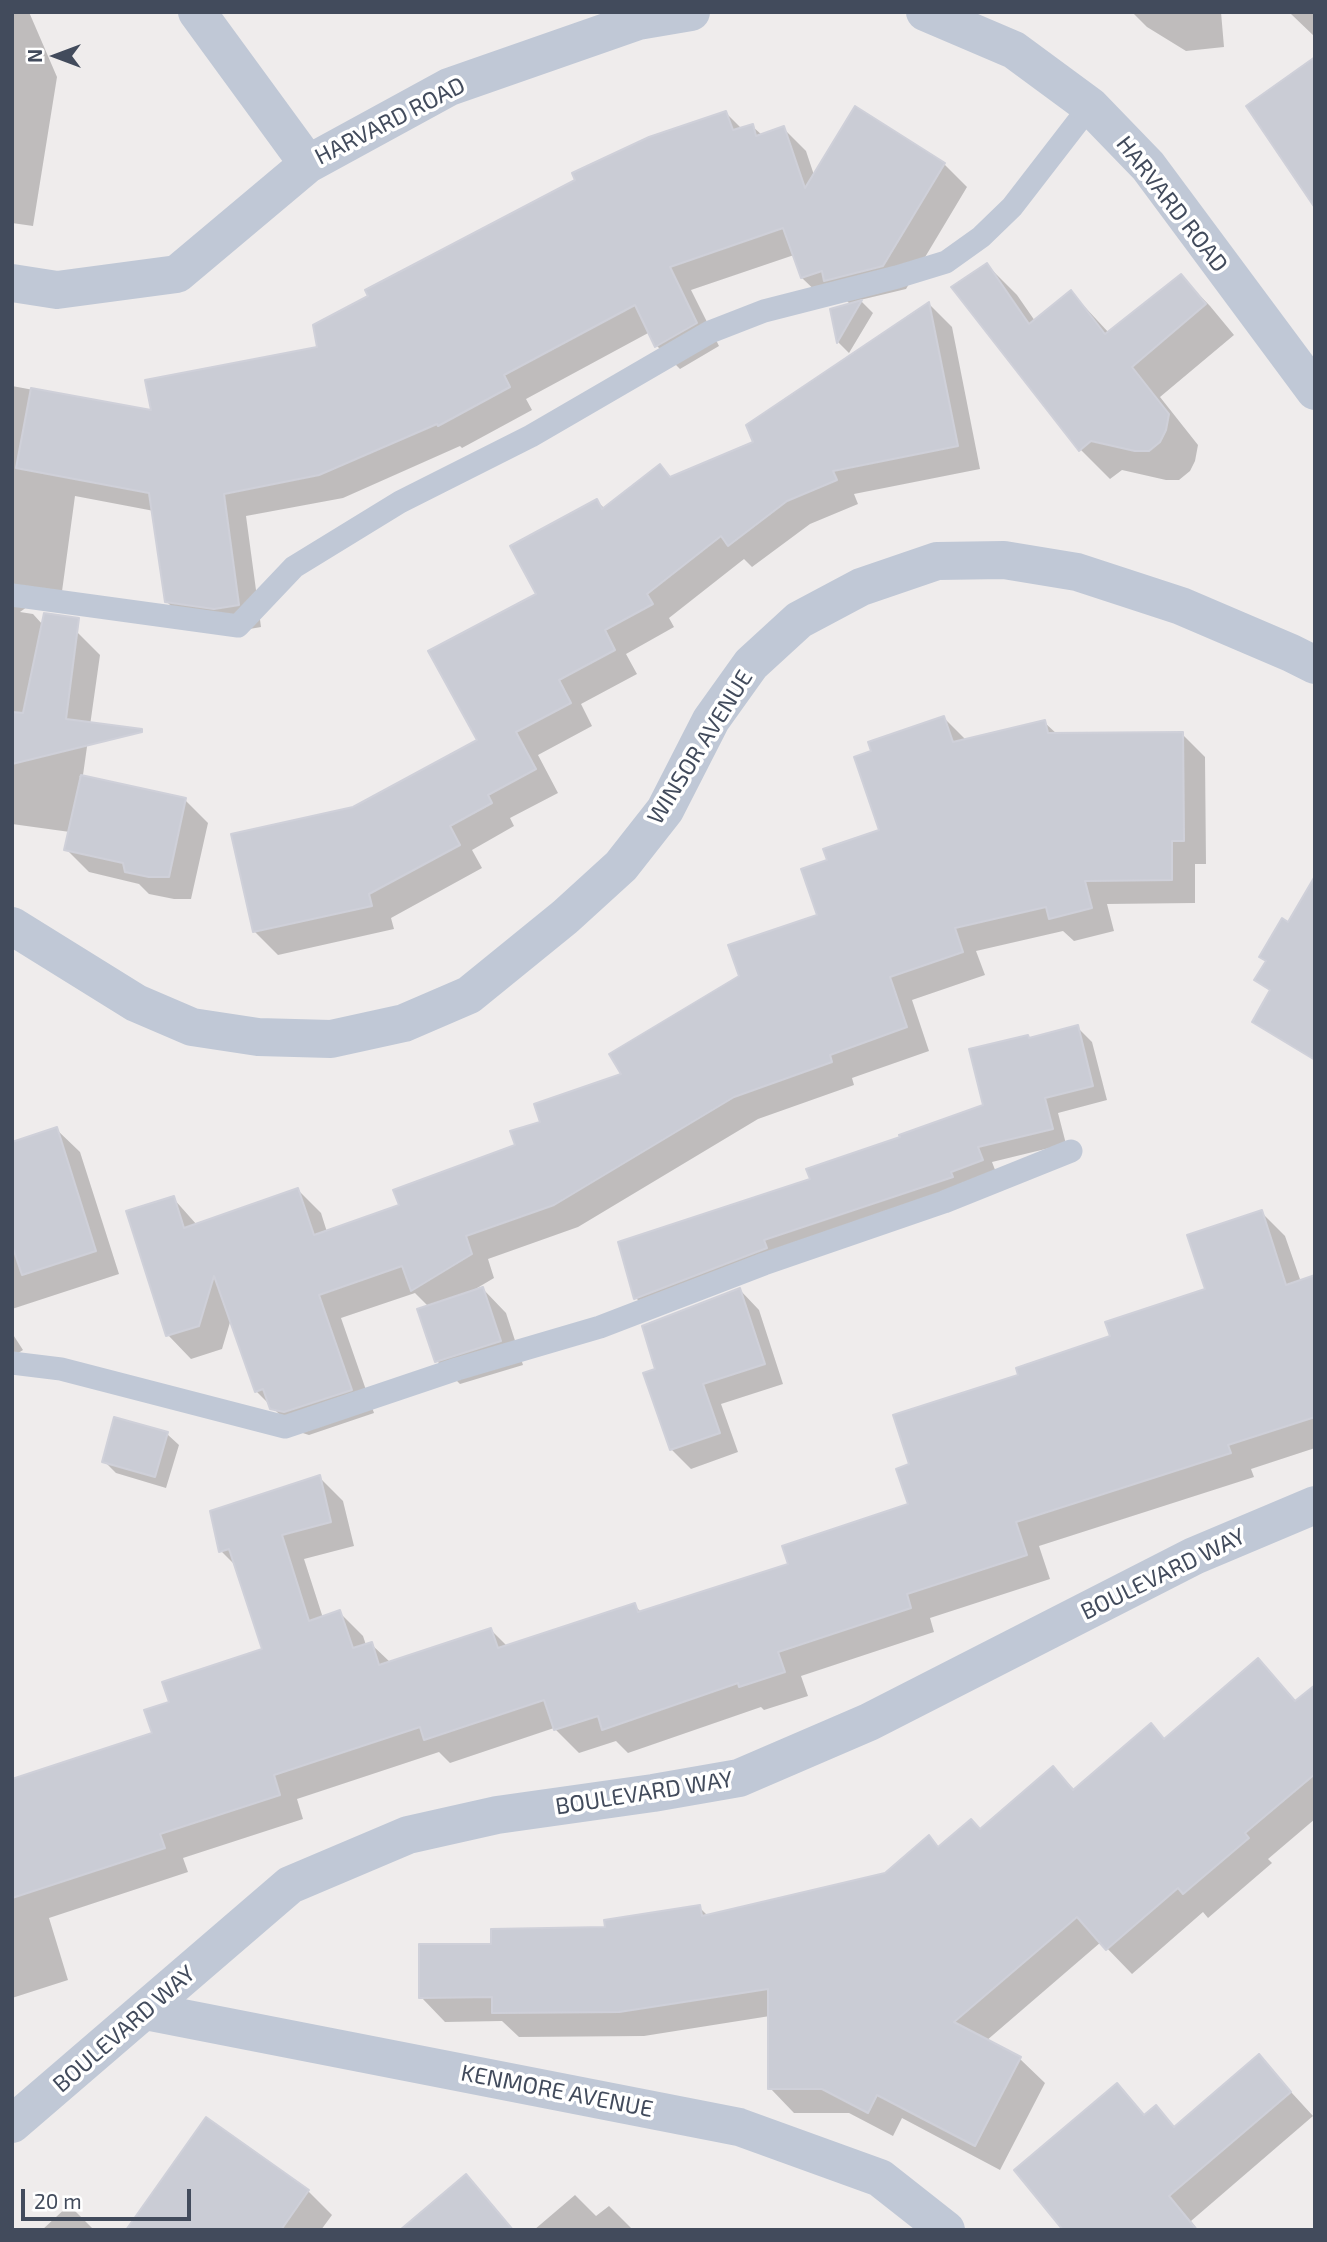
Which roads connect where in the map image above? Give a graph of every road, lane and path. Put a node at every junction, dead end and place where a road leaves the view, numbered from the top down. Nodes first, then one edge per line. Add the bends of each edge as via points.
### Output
1 (197, 12) edge
2 (691, 12) edge
3 (925, 12) edge
4 (1090, 106) junction
5 (307, 164) junction
6 (12, 283) edge
7 (1315, 391) edge
8 (12, 595) edge
9 (1315, 665) edge
10 (12, 926) edge
11 (1071, 1151) dead end
12 (12, 1363) edge
13 (1315, 1505) edge
14 (146, 2011) junction
15 (12, 2124) edge
16 (946, 2230) edge

1 - 5 street, HARVARD ROAD
2 - 5 street, HARVARD ROAD via 638,21 449,87
3 - 4 street, HARVARD ROAD via 1014,50
4 - 7 street, HARVARD ROAD via 1148,166
4 - 8 lane via 1012,207 946,262 764,311 710,332 531,436 400,502 294,567 238,626
5 - 6 street via 177,274 57,290
9 - 10 street, WINSOR AVENUE via 1181,606 1077,572 1004,560 937,561 861,587 799,620 751,664 711,720 665,810 621,866 469,995 404,1023 331,1039 258,1037 192,1027 136,1003
11 - 12 lane via 600,1327 285,1427 61,1369
13 - 14 street, BOULEVARD WAY via 1194,1556 869,1722 739,1778 497,1815 408,1835 299,1881
14 - 15 street, BOULEVARD WAY
14 - 16 street, KENMORE AVENUE via 739,2127 880,2178

